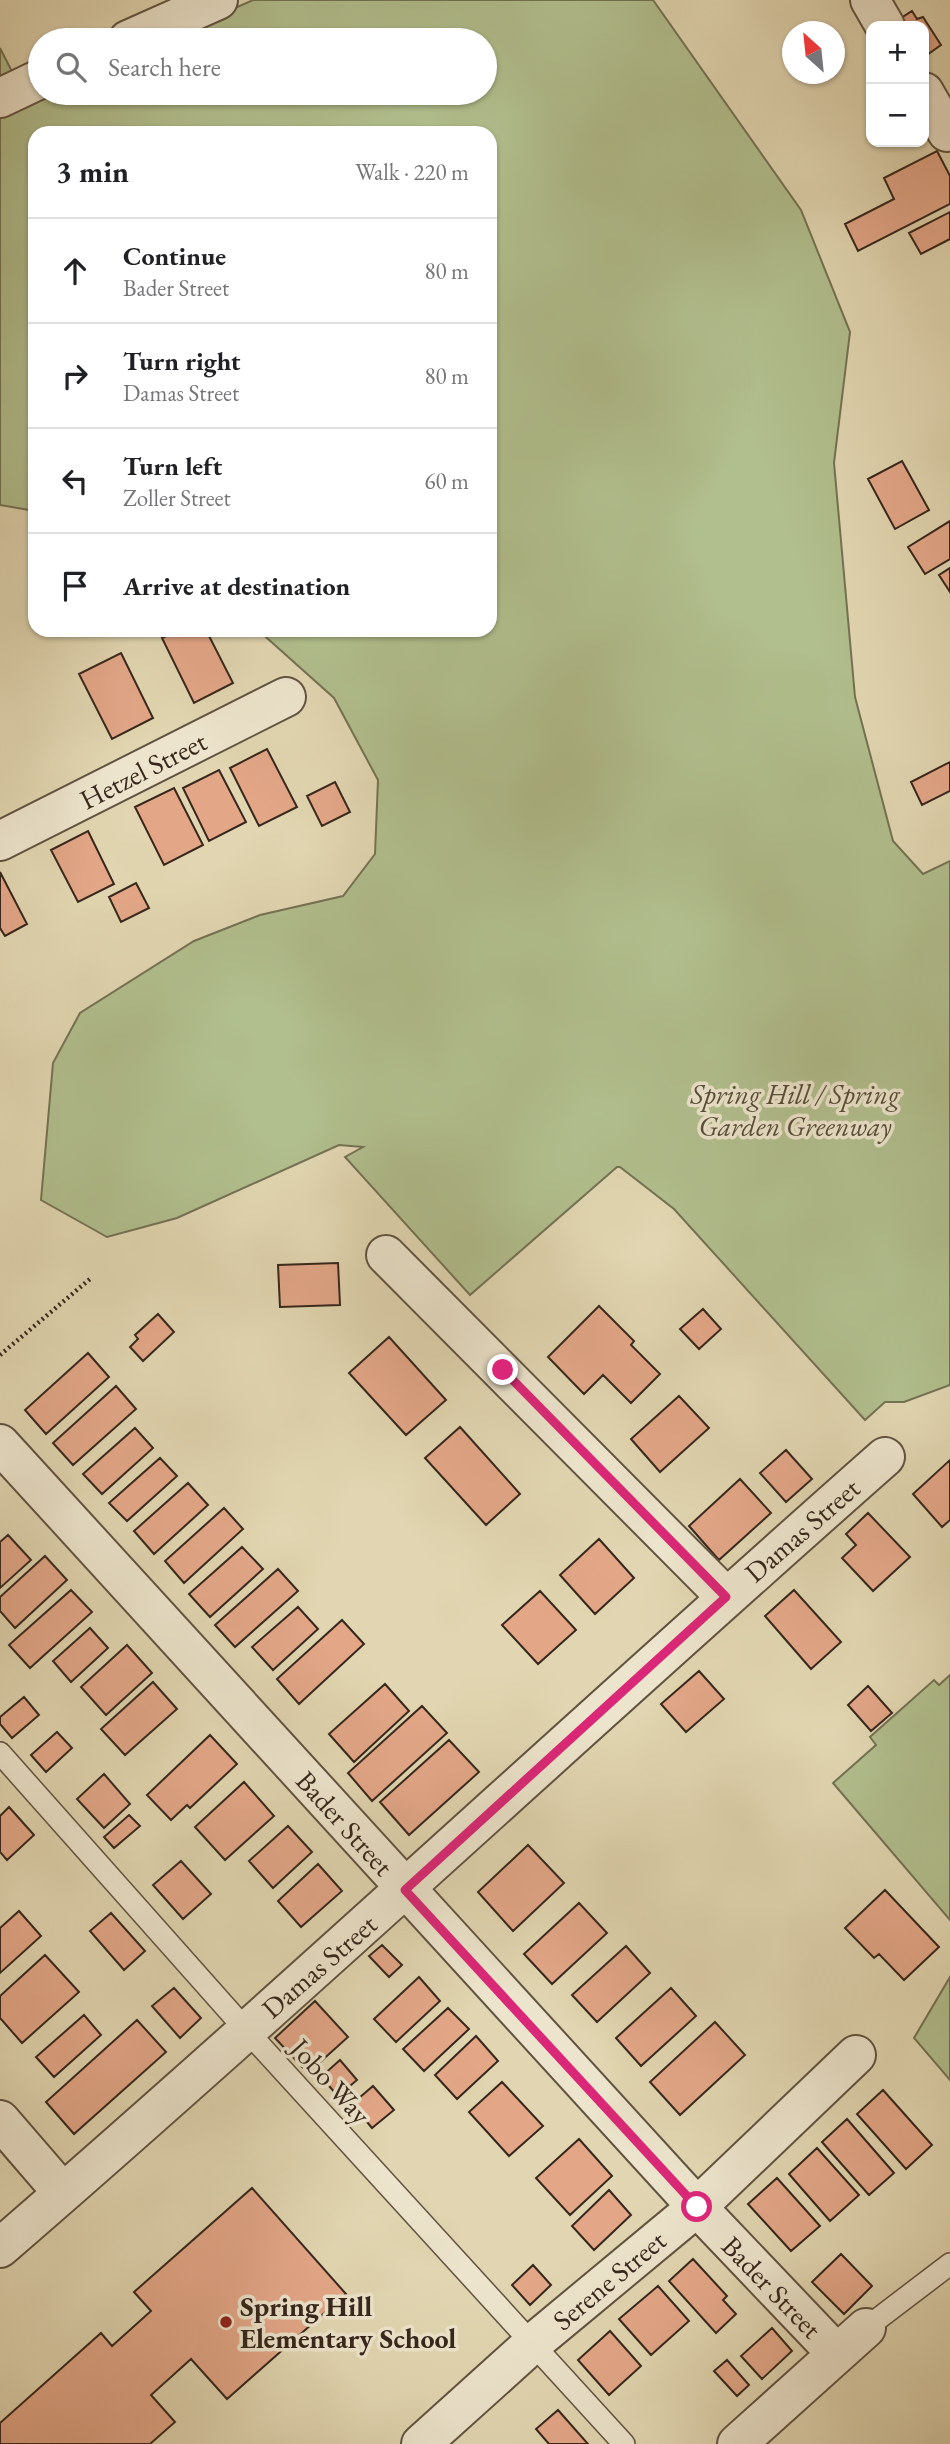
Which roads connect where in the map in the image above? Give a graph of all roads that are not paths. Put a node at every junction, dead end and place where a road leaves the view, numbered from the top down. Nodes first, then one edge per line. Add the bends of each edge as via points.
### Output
1 (218, 0) edge
2 (870, 0) edge
3 (882, 21) edge
4 (155, 28) edge
5 (28, 85) edge
6 (0, 98) edge
7 (929, 101) edge
8 (947, 132) dead end
9 (286, 697) dead end
10 (0, 841) edge
11 (386, 1255) dead end
12 (0, 1444) edge
13 (884, 1457) dead end
14 (726, 1597) junction
15 (0, 1753) edge
16 (405, 1890) junction
17 (246, 2030) junction
18 (856, 2055) dead end
19 (0, 2120) edge
20 (63, 2193) junction
21 (697, 2207) junction
22 (0, 2248) edge
23 (950, 2264) edge
24 (866, 2328) joint
25 (532, 2344) junction
26 (837, 2354) junction
27 (421, 2444) edge
28 (624, 2444) edge
29 (737, 2444) edge

1 - 4 street
2 - 3 street
5 - 6 street
7 - 8 street
9 - 10 street, Hetzel Street
11 - 14 street
12 - 16 street, Bader Street
13 - 14 street, Damas Street
14 - 16 street, Damas Street
15 - 17 lane, Jobo Way
16 - 17 street, Damas Street
16 - 21 street, Bader Street
17 - 20 street, Damas Street
17 - 25 lane, Jobo Way
18 - 21 street, Serene Street
19 - 20 street
20 - 22 street, Damas Street
21 - 25 street, Serene Street
21 - 26 street, Bader Street
23 - 24 lane
24 - 26 street
25 - 27 street, Serene Street
25 - 28 lane, Jobo Way
26 - 29 street

